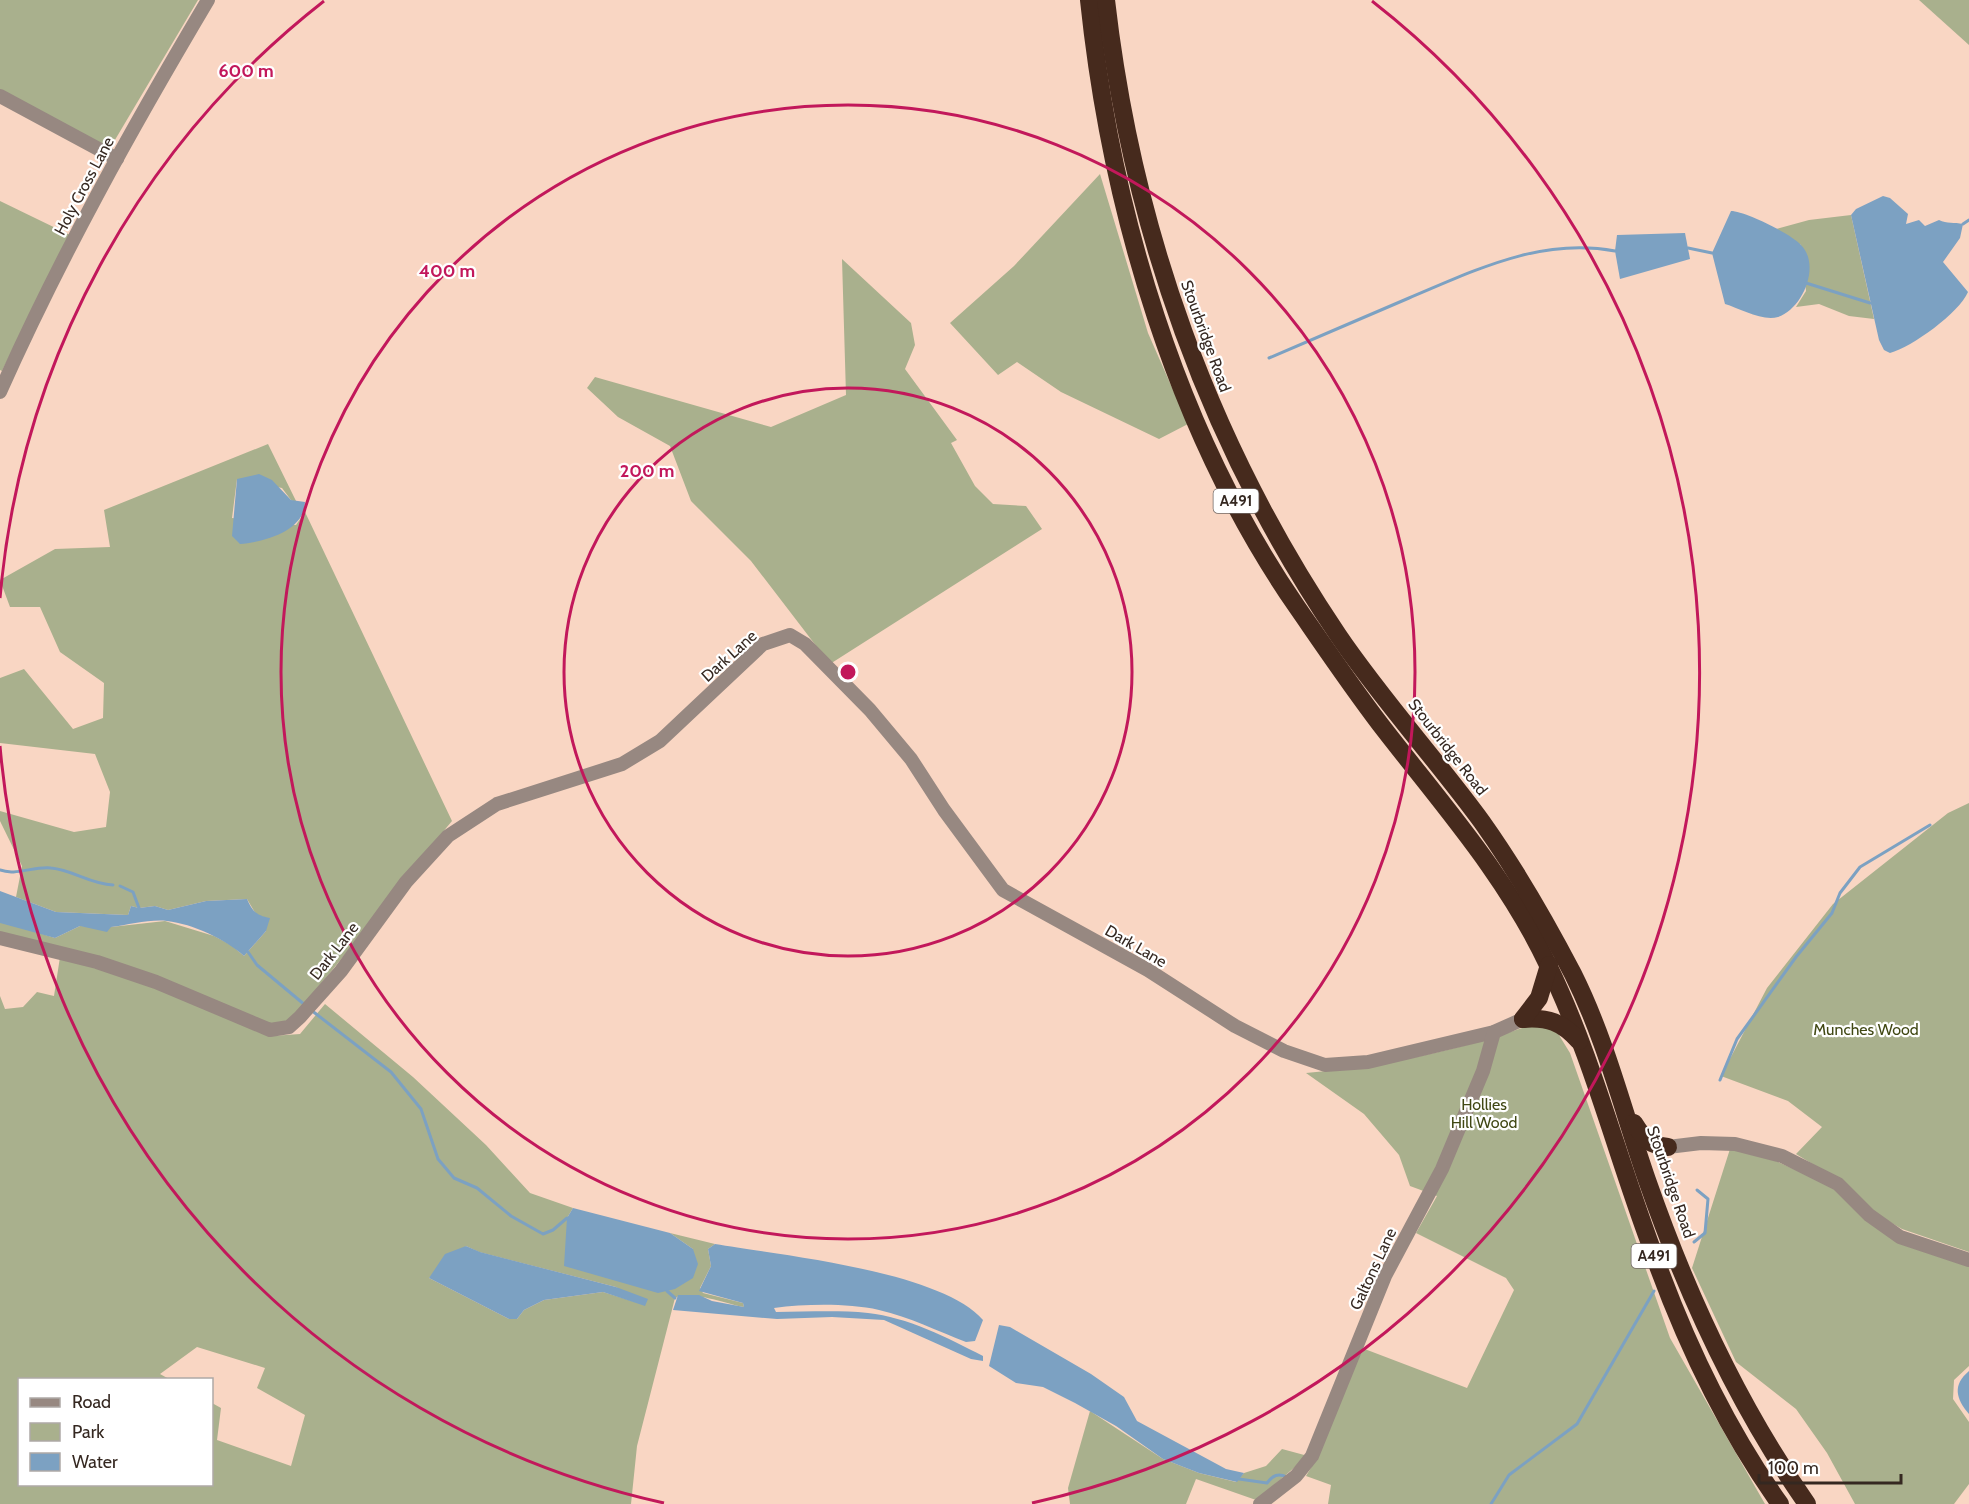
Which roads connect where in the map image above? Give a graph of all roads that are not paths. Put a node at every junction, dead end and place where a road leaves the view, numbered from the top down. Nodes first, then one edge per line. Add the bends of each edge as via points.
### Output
1 (208, 0) edge
2 (1089, 0) edge
3 (1106, 0) edge
4 (0, 96) edge
5 (117, 159) junction
6 (0, 392) edge
7 (0, 939) edge
8 (1549, 966) junction
9 (1523, 1019) junction
10 (1494, 1032) junction
11 (1585, 1047) junction
12 (1626, 1112) junction
13 (1668, 1147) junction
14 (1647, 1180) junction
15 (1969, 1260) edge
16 (1260, 1504) edge
17 (1780, 1504) edge
18 (1807, 1504) edge

1 - 5 street, Holy Cross Lane
2 - 8 highway, A491 via 1106,124 1130,232 1163,339 1211,453 1294,602 1378,721 1504,885
3 - 12 highway, Stourbridge Road / A491 via 1123,119 1140,196 1184,338 1213,412 1254,494 1337,633 1482,822 1528,893 1589,1009
4 - 5 street
5 - 6 street, Holy Cross Lane via 38,307
7 - 10 street, Dark Lane via 97,962 270,1029 289,1027 341,971 406,882 448,836 497,804 622,764 651,747 763,644 790,635 805,644 870,710 911,759 1003,890 1148,970 1235,1026 1284,1051 1325,1065 1368,1062
8 - 9 highway via 1539,998
8 - 11 highway, A491
9 - 10 street, Dark Lane
9 - 11 highway via 1556,1021
10 - 16 street, Galtons Lane via 1483,1071 1442,1169 1385,1276 1312,1456 1296,1476
11 - 17 highway, A491 via 1648,1241 1689,1345
12 - 13 highway via 1644,1139
12 - 14 highway, Stourbridge Road / A491
13 - 14 highway
13 - 15 street via 1735,1144 1782,1156 1838,1184 1869,1215 1900,1237
14 - 18 highway, Stourbridge Road / A491 via 1686,1282 1730,1380

